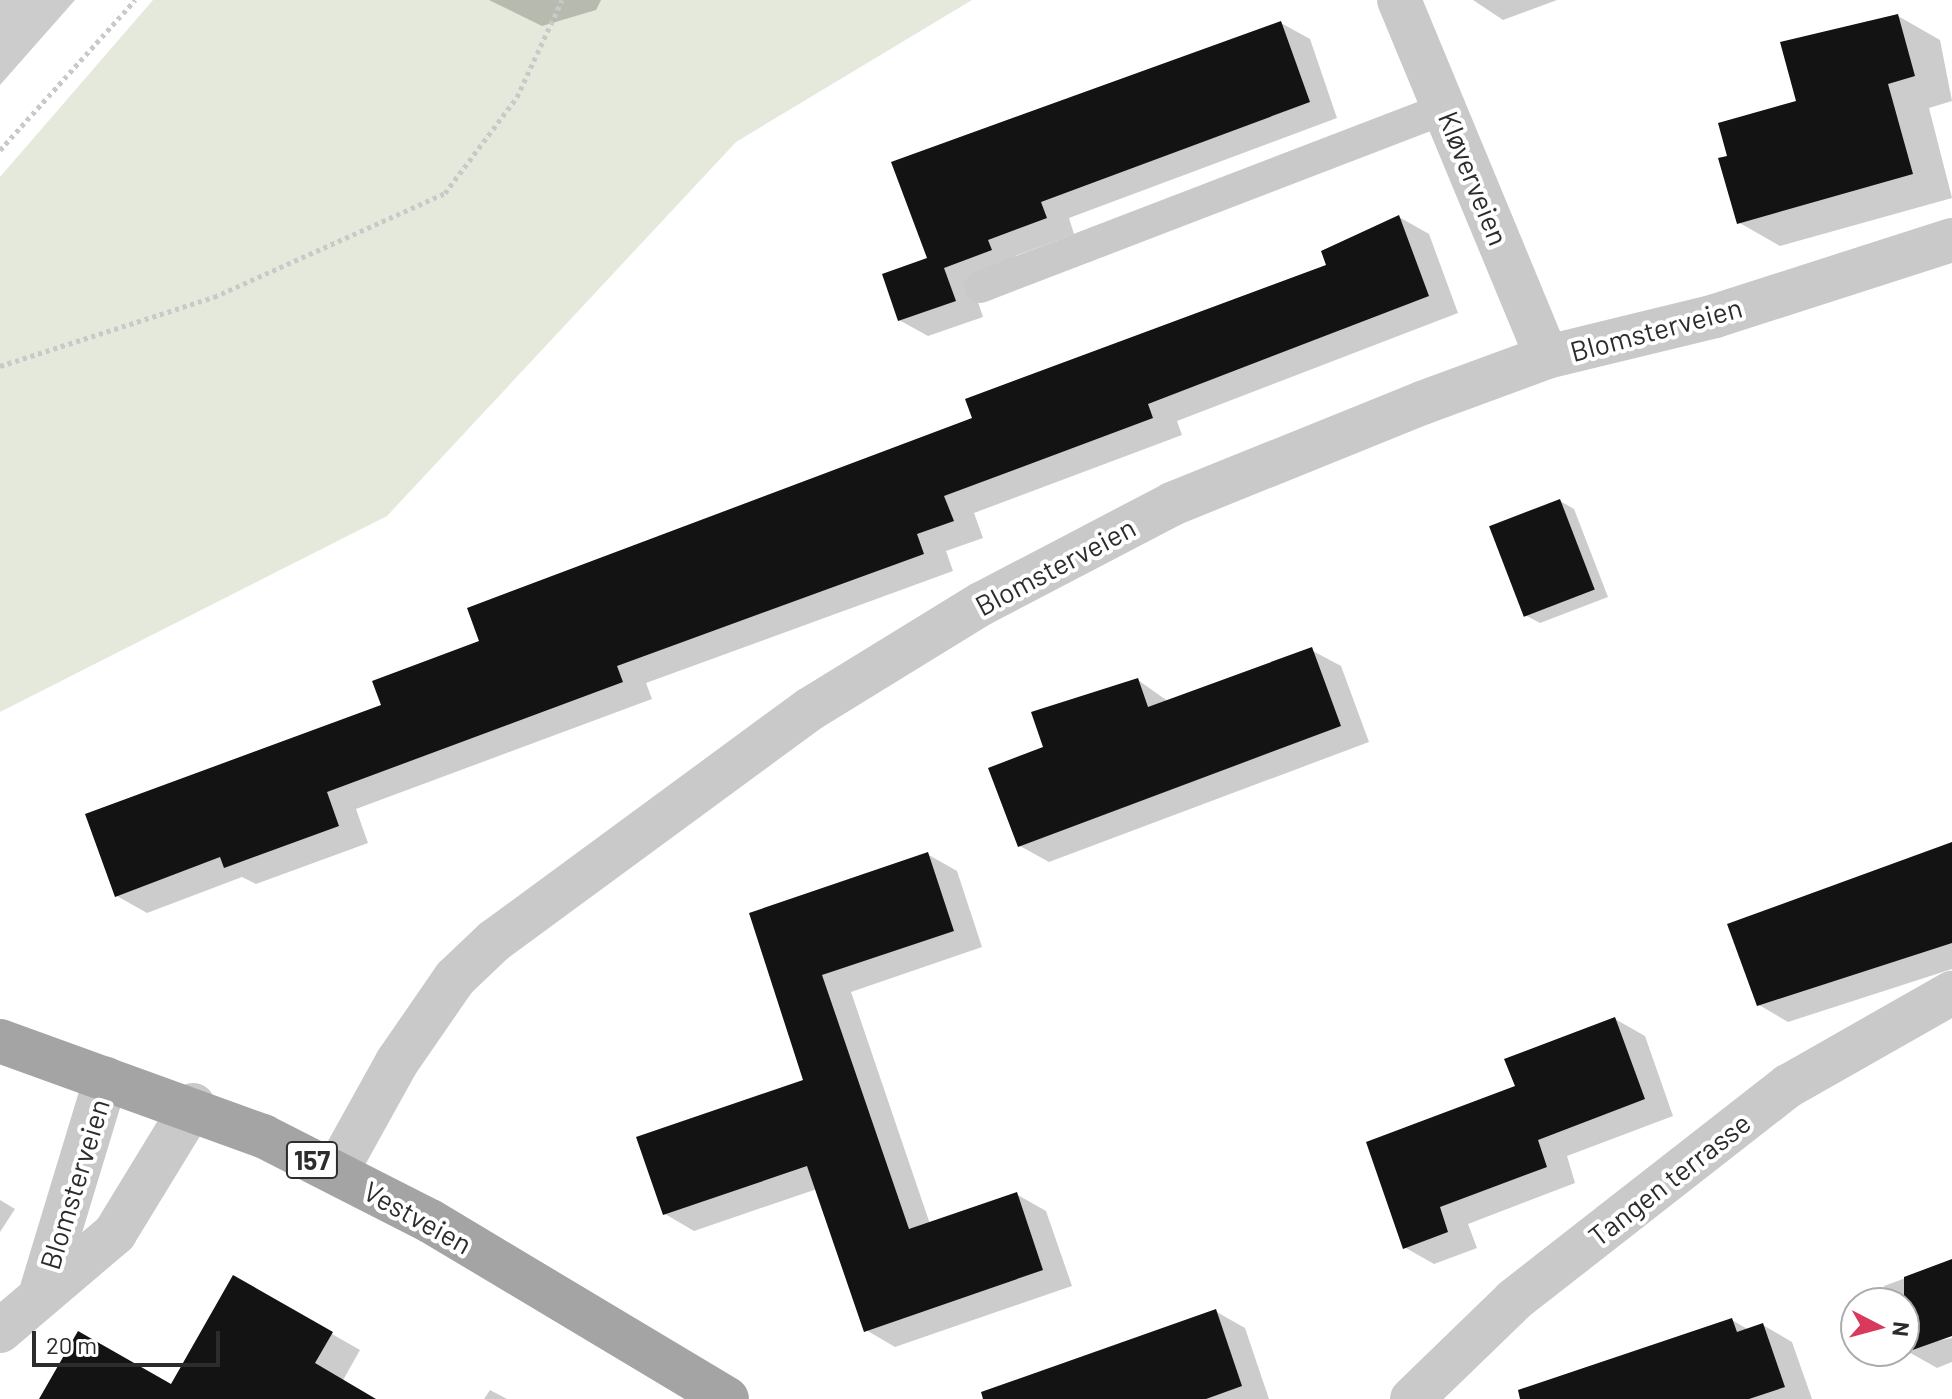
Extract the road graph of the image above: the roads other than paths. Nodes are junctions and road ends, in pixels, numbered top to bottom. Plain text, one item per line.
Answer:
1 (1399, 0) edge
2 (1446, 108) junction
3 (1952, 240) edge
4 (980, 287) dead end
5 (1547, 357) junction
6 (1952, 993) edge
7 (0, 1041) edge
8 (106, 1078) junction
9 (193, 1105) junction
10 (336, 1172) junction
11 (42, 1289) junction
12 (0, 1331) edge
13 (727, 1399) edge
14 (1412, 1399) edge

1 - 2 street, Kløverveien
2 - 4 lane
2 - 5 street, Kløverveien
3 - 5 street, Blomsterveien
5 - 10 street, Blomsterveien
6 - 14 street, Tangen terrasse
7 - 8 main road, Vestveien / 157
8 - 9 main road, Vestveien / 157
8 - 11 street, Blomsterveien
9 - 10 main road, Vestveien / 157
9 - 11 street, Blomsterveien
10 - 13 main road, Vestveien / 157
11 - 12 street, Blomsterveien

